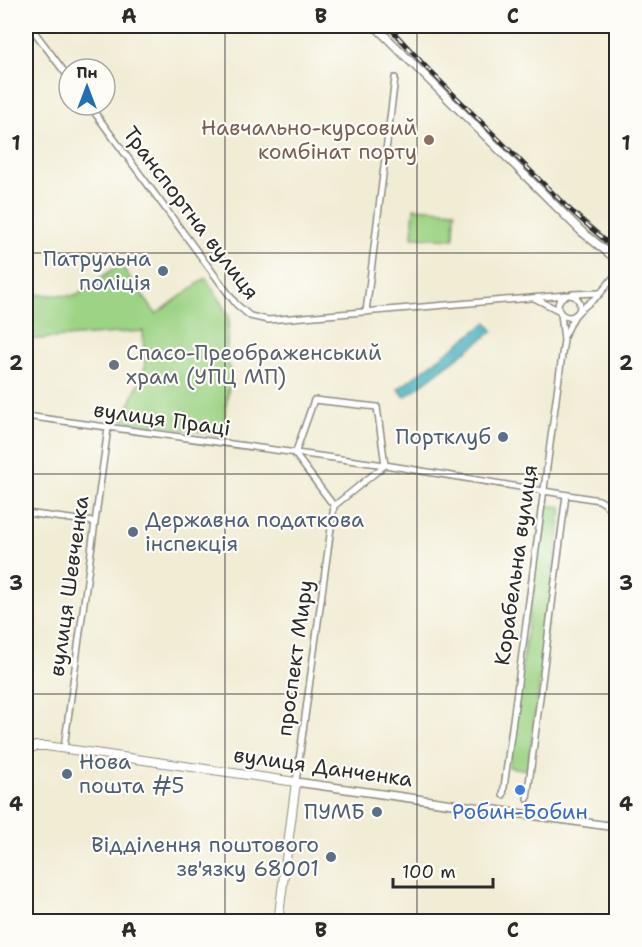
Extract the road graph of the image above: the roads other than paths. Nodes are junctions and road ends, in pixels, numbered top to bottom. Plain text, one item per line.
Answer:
1 (30, 26) edge
2 (375, 26) edge
3 (57, 62) edge
4 (395, 78) dead end
5 (98, 117) edge
6 (616, 259) edge
7 (616, 274) edge
8 (603, 291) junction
9 (568, 294) junction
10 (530, 297) junction
11 (366, 312) junction
12 (559, 312) junction
13 (576, 314) junction
14 (564, 340) junction
15 (26, 416) edge
16 (108, 428) junction
17 (295, 454) junction
18 (385, 465) junction
19 (542, 491) junction
20 (566, 495) junction
21 (333, 506) junction
22 (26, 513) edge
23 (616, 517) edge
24 (94, 522) junction
25 (64, 748) junction
26 (26, 750) edge
27 (296, 782) junction
28 (503, 795) dead end
29 (527, 799) dead end
30 (616, 827) edge
31 (278, 921) edge

1 - 3 street
2 - 6 street
4 - 11 street
5 - 11 street, Транспортна вулиця
7 - 8 street
8 - 9 street, Транспортна вулиця
8 - 13 street
9 - 10 street, Транспортна вулиця
9 - 12 street
9 - 13 street
10 - 11 street, Транспортна вулиця
10 - 12 street
12 - 13 street
12 - 14 street
13 - 14 street
14 - 19 street, Корабельна вулиця
15 - 16 street, вулиця Праці
16 - 17 street, вулиця Праці
16 - 24 street, вулиця Шевченка
17 - 18 street, вулиця Праці
17 - 18 street
17 - 21 street
18 - 19 street
18 - 21 street
19 - 20 street
19 - 28 street, Корабельна вулиця
20 - 23 street
20 - 29 street, Корабельна вулиця
21 - 27 street, проспект Миру
22 - 24 street
24 - 25 street, вулиця Шевченка
25 - 26 main road, вулиця Данченка
25 - 27 main road, вулиця Данченка
27 - 30 street, вулиця Данченка
27 - 31 main road, проспект Миру

